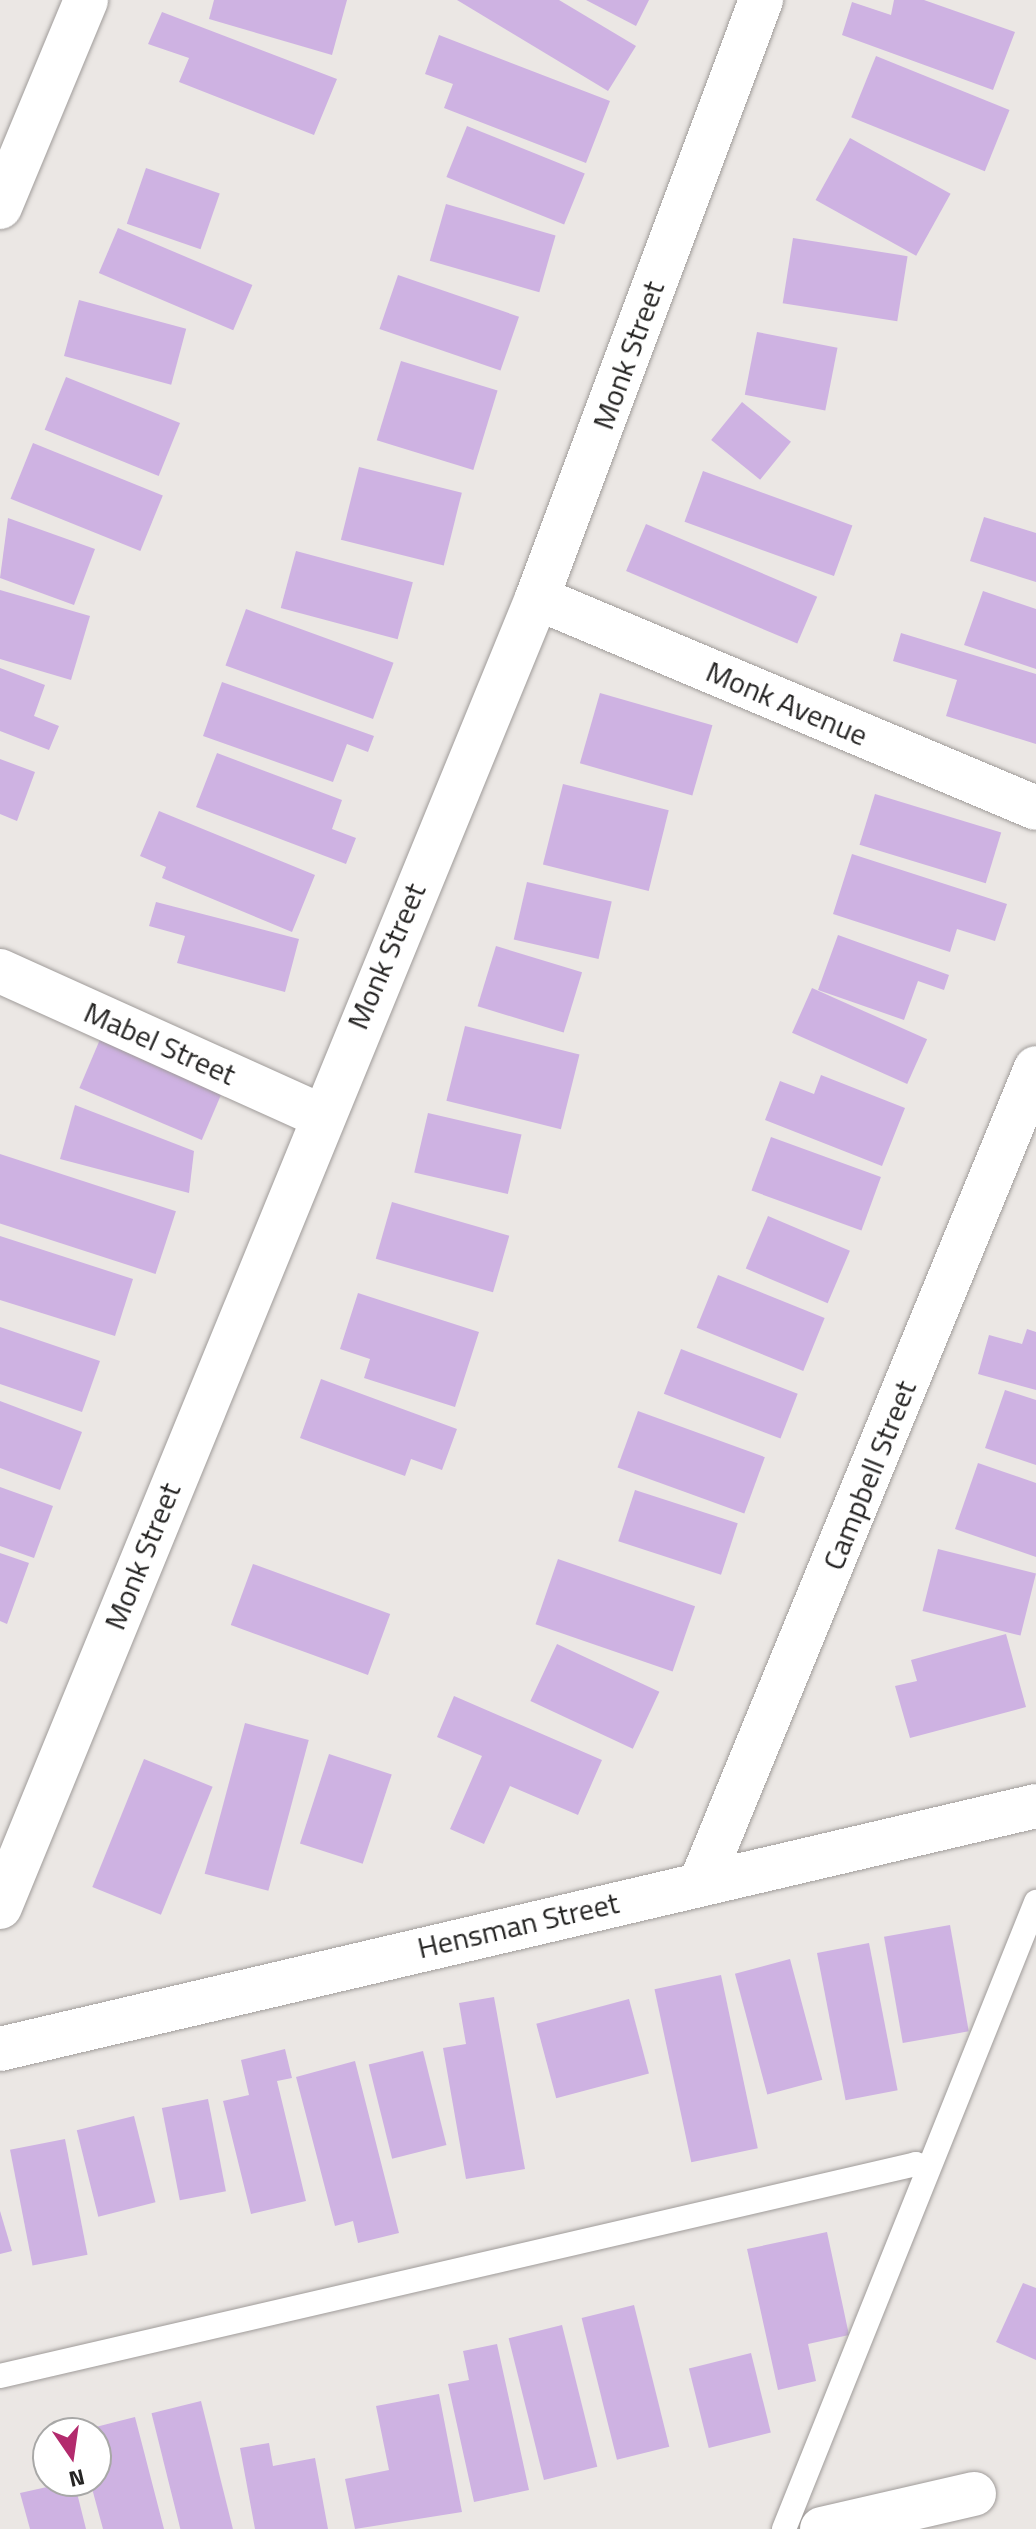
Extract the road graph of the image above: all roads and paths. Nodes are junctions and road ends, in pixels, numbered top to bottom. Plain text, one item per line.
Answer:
1 (86, 0) edge
2 (761, 0) edge
3 (0, 207) edge
4 (537, 598) junction
5 (1036, 808) edge
6 (0, 971) edge
7 (1036, 1068) edge
8 (319, 1115) junction
9 (1036, 1806) edge
10 (701, 1882) junction
11 (1036, 1902) edge
12 (0, 1907) edge
13 (0, 2049) edge
14 (928, 2169) junction
15 (0, 2376) edge
16 (974, 2494) dead end
17 (784, 2529) edge
18 (822, 2529) edge

1 - 3 street
2 - 4 street, Monk Street
4 - 5 street, Monk Avenue
4 - 8 street, Monk Street
6 - 8 street, Mabel Street
7 - 10 street, Campbell Street
8 - 12 street, Monk Street
9 - 10 street, Hensman Street
10 - 13 street, Hensman Street
11 - 14 lane
14 - 15 lane
14 - 17 lane
16 - 18 street

